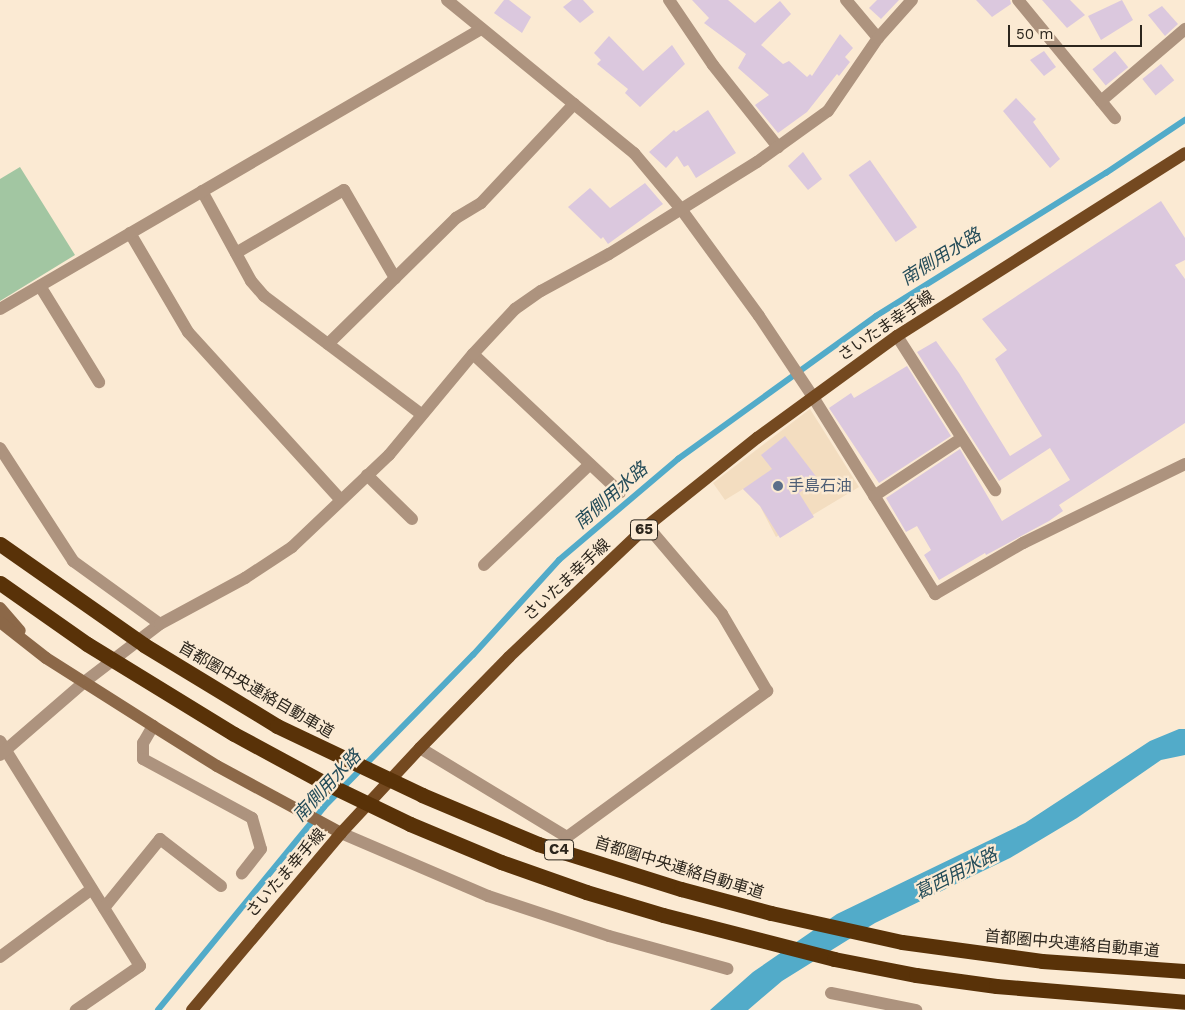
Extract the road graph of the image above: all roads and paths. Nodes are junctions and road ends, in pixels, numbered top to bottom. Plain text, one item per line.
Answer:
1 (447, 0) edge
2 (846, 0) edge
3 (912, 0) edge
4 (1018, 0) edge
5 (674, 2) edge
6 (481, 29) junction
7 (1185, 29) edge
8 (878, 38) junction
9 (1101, 101) junction
10 (574, 104) junction
11 (1115, 118) dead end
12 (778, 147) junction
13 (1185, 153) edge
14 (202, 191) junction
15 (681, 208) junction
16 (130, 233) junction
17 (236, 253) junction
18 (395, 278) junction
19 (40, 286) junction
20 (0, 309) edge
21 (897, 336) junction
22 (328, 344) junction
23 (473, 354) junction
24 (99, 382) dead end
25 (813, 397) junction
26 (421, 414) junction
27 (962, 438) junction
28 (0, 448) edge
29 (590, 464) junction
30 (1185, 464) edge
31 (367, 475) junction
32 (995, 490) dead end
33 (620, 492) dead end
34 (874, 496) junction
35 (341, 500) junction
36 (412, 520) dead end
37 (647, 526) junction
38 (0, 544) edge
39 (484, 565) dead end
40 (0, 582) edge
41 (0, 608) edge
42 (0, 622) edge
43 (160, 624) junction
44 (46, 658) junction
45 (83, 683) junction
46 (153, 726) junction
47 (420, 748) junction
48 (2, 749) edge
49 (341, 833) junction
50 (242, 873) dead end
51 (221, 886) dead end
52 (92, 889) junction
53 (104, 908) junction
54 (0, 958) edge
55 (728, 969) dead end
56 (1185, 971) edge
57 (832, 993) dead end
58 (1185, 1002) edge
59 (76, 1010) edge
60 (192, 1010) edge
61 (916, 1010) edge

1 - 6 street
2 - 8 street
3 - 8 street
4 - 9 street
5 - 12 street
6 - 10 street
6 - 14 street
7 - 9 street
8 - 12 street
9 - 11 street
10 - 15 street
10 - 18 street
12 - 15 street
13 - 21 main road, さいたま幸手線 / 65
14 - 16 street
14 - 17 street
15 - 23 street
15 - 25 street
16 - 19 street
16 - 35 street
17 - 18 street
17 - 22 street
18 - 22 street
19 - 20 street
19 - 24 street
21 - 25 main road, さいたま幸手線 / 65
21 - 27 street
22 - 26 street
23 - 26 street
23 - 29 street
25 - 34 street
25 - 37 main road, さいたま幸手線 / 65
26 - 31 street
27 - 32 street
27 - 34 street
28 - 43 street
29 - 33 street
29 - 39 street
30 - 34 street
31 - 35 street
31 - 36 street
35 - 43 street
37 - 47 main road, さいたま幸手線 / 65
37 - 47 street
38 - 56 highway, 首都圏中央連絡自動車道 / C4, bridge
40 - 58 highway, C4, bridge
41 - 44 street
42 - 44 street
43 - 45 street
44 - 45 street
45 - 46 street
45 - 48 street
46 - 49 street
46 - 50 street
47 - 49 main road, さいたま幸手線 / 65
48 - 52 street
49 - 55 street
49 - 60 main road, さいたま幸手線 / 65
51 - 53 street
52 - 53 street
52 - 54 street
53 - 59 street
57 - 61 street

